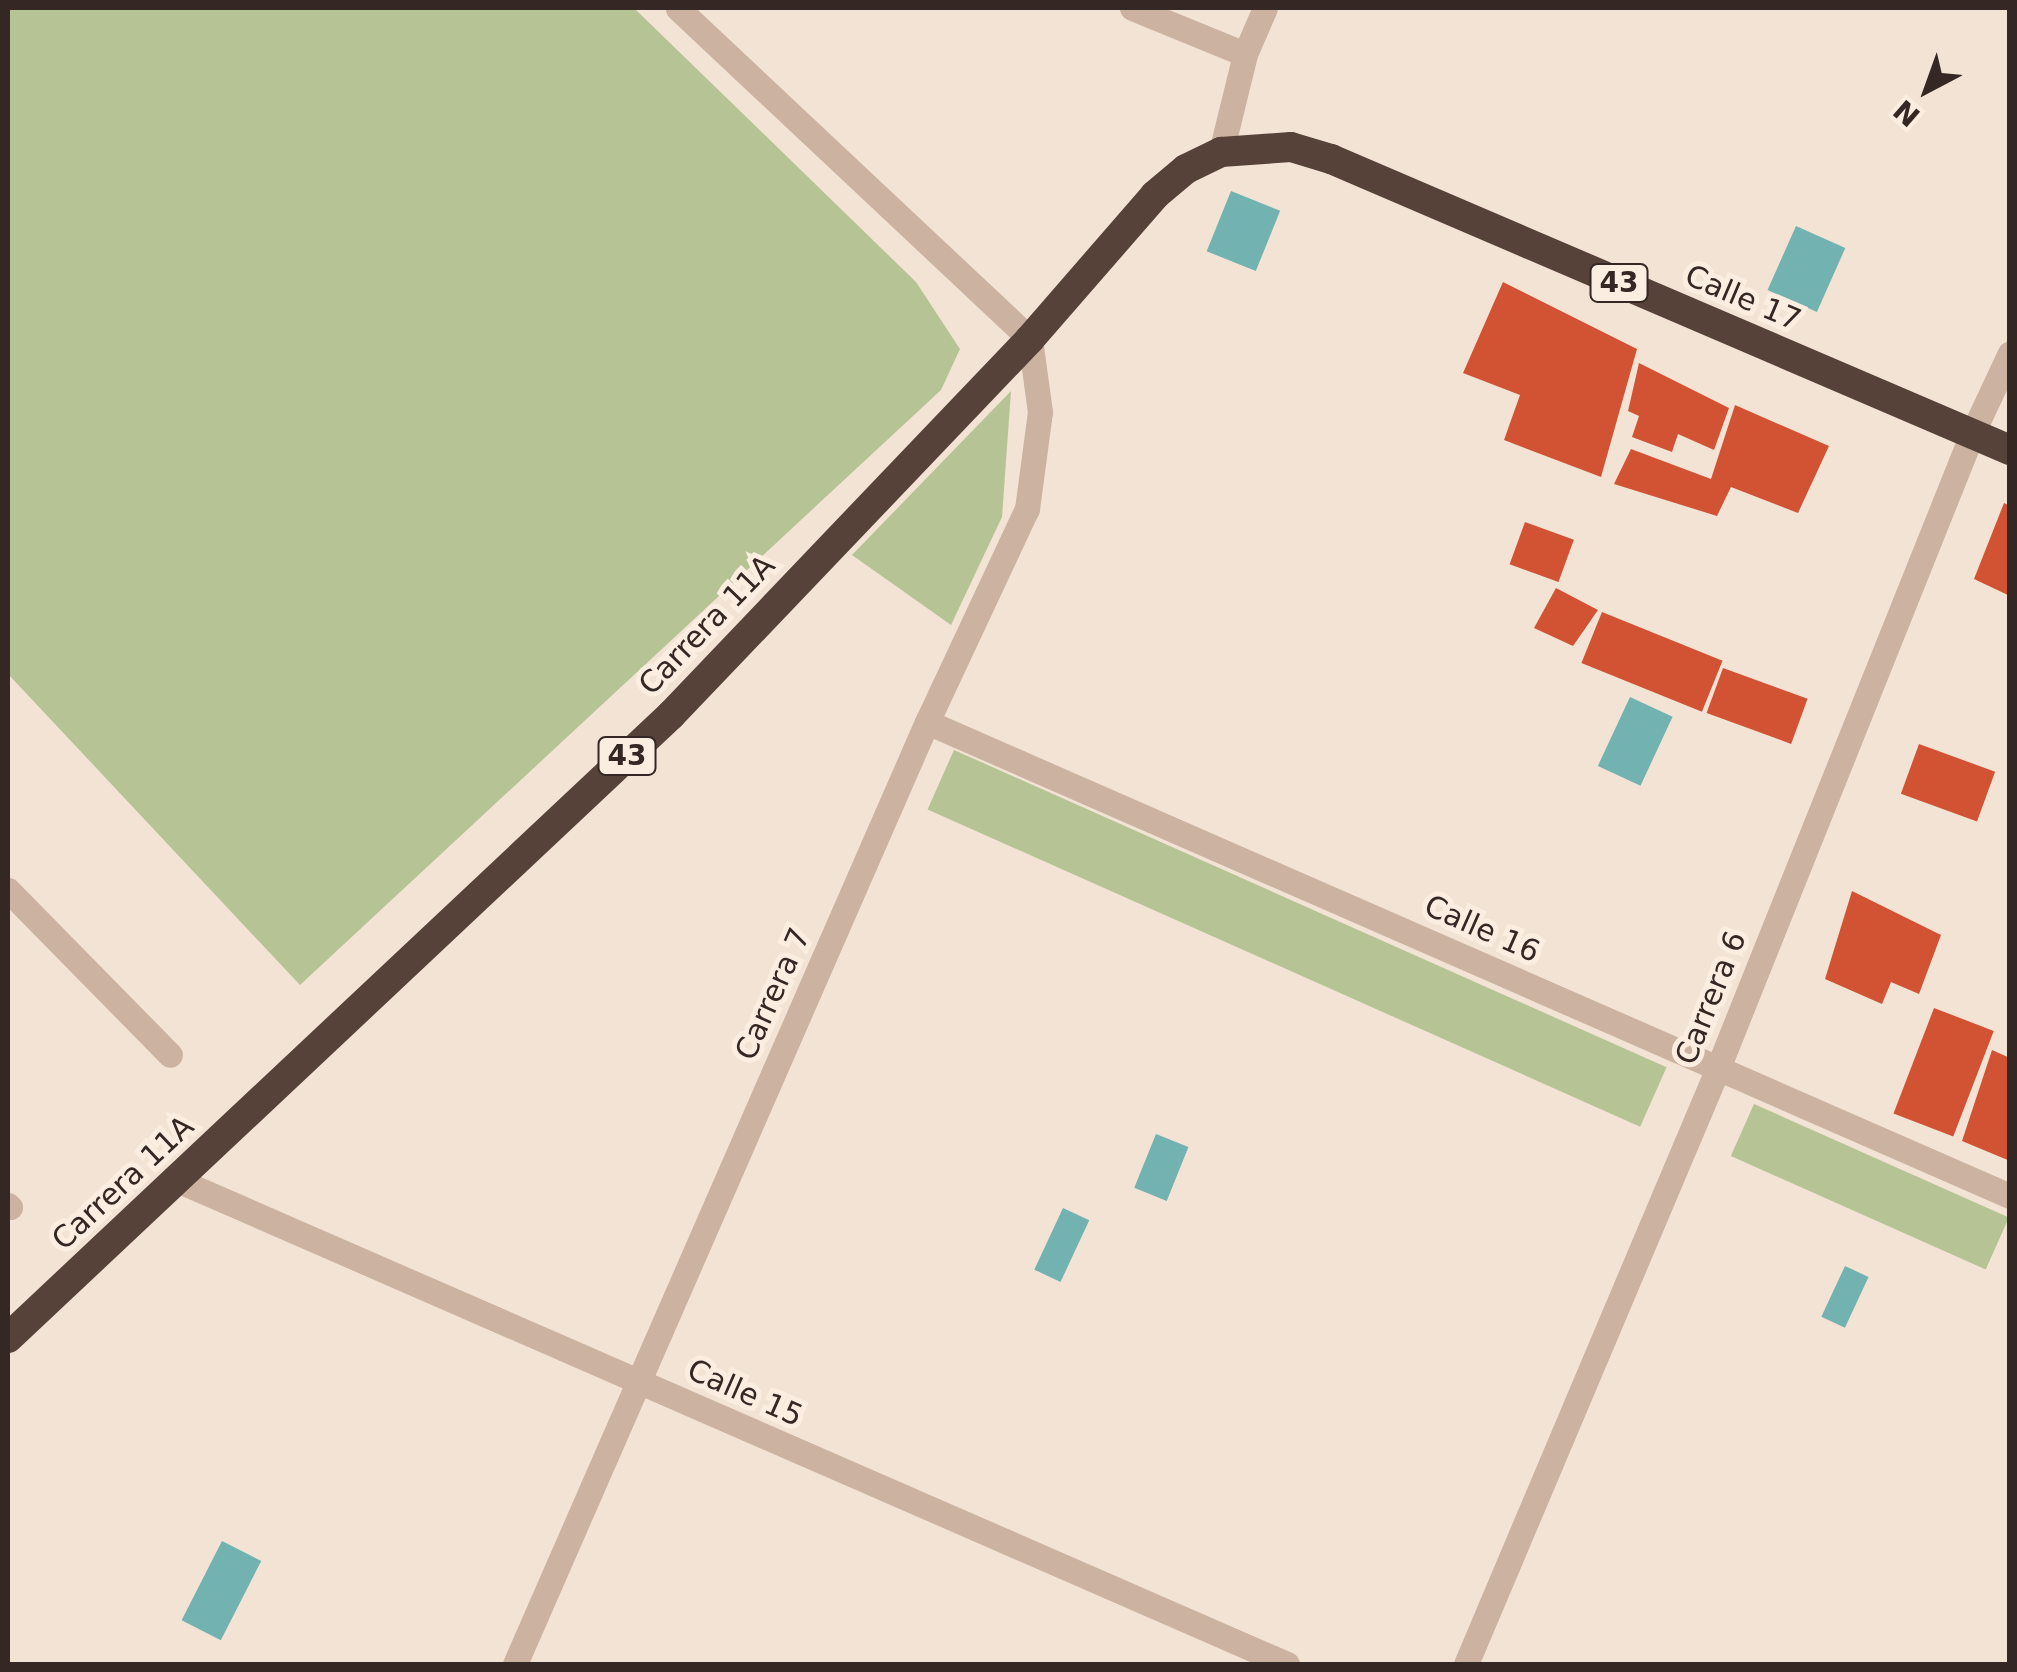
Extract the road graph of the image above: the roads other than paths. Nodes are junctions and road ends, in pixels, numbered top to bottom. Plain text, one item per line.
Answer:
1 (678, 8) edge
2 (1132, 8) edge
3 (1265, 8) edge
4 (1244, 54) junction
5 (1222, 152) junction
6 (1030, 339) junction
7 (2010, 353) edge
8 (1972, 434) junction
9 (2010, 450) edge
10 (928, 722) junction
11 (8, 890) edge
12 (170, 1055) dead end
13 (1718, 1068) junction
14 (177, 1180) junction
15 (2010, 1196) edge
16 (8, 1338) edge
17 (638, 1382) junction
18 (515, 1664) edge
19 (1287, 1664) edge
20 (1466, 1664) edge

1 - 6 street
2 - 4 street
3 - 4 street
4 - 5 street
5 - 6 highway, Carrera 11A / 43
5 - 8 highway, Calle 17 / 43
6 - 10 street, Carrera 7
6 - 14 highway, Carrera 11A / 43
7 - 8 street, Carrera 6
8 - 9 highway, Calle 17 / 43
8 - 13 street, Carrera 6
10 - 13 street, Calle 16
10 - 17 street, Carrera 7
11 - 12 street
13 - 15 street, Calle 16
13 - 20 street, Carrera 6
14 - 16 highway, Carrera 11A / 43
14 - 17 street, Calle 15
17 - 18 street, Carrera 7
17 - 19 street, Calle 15

